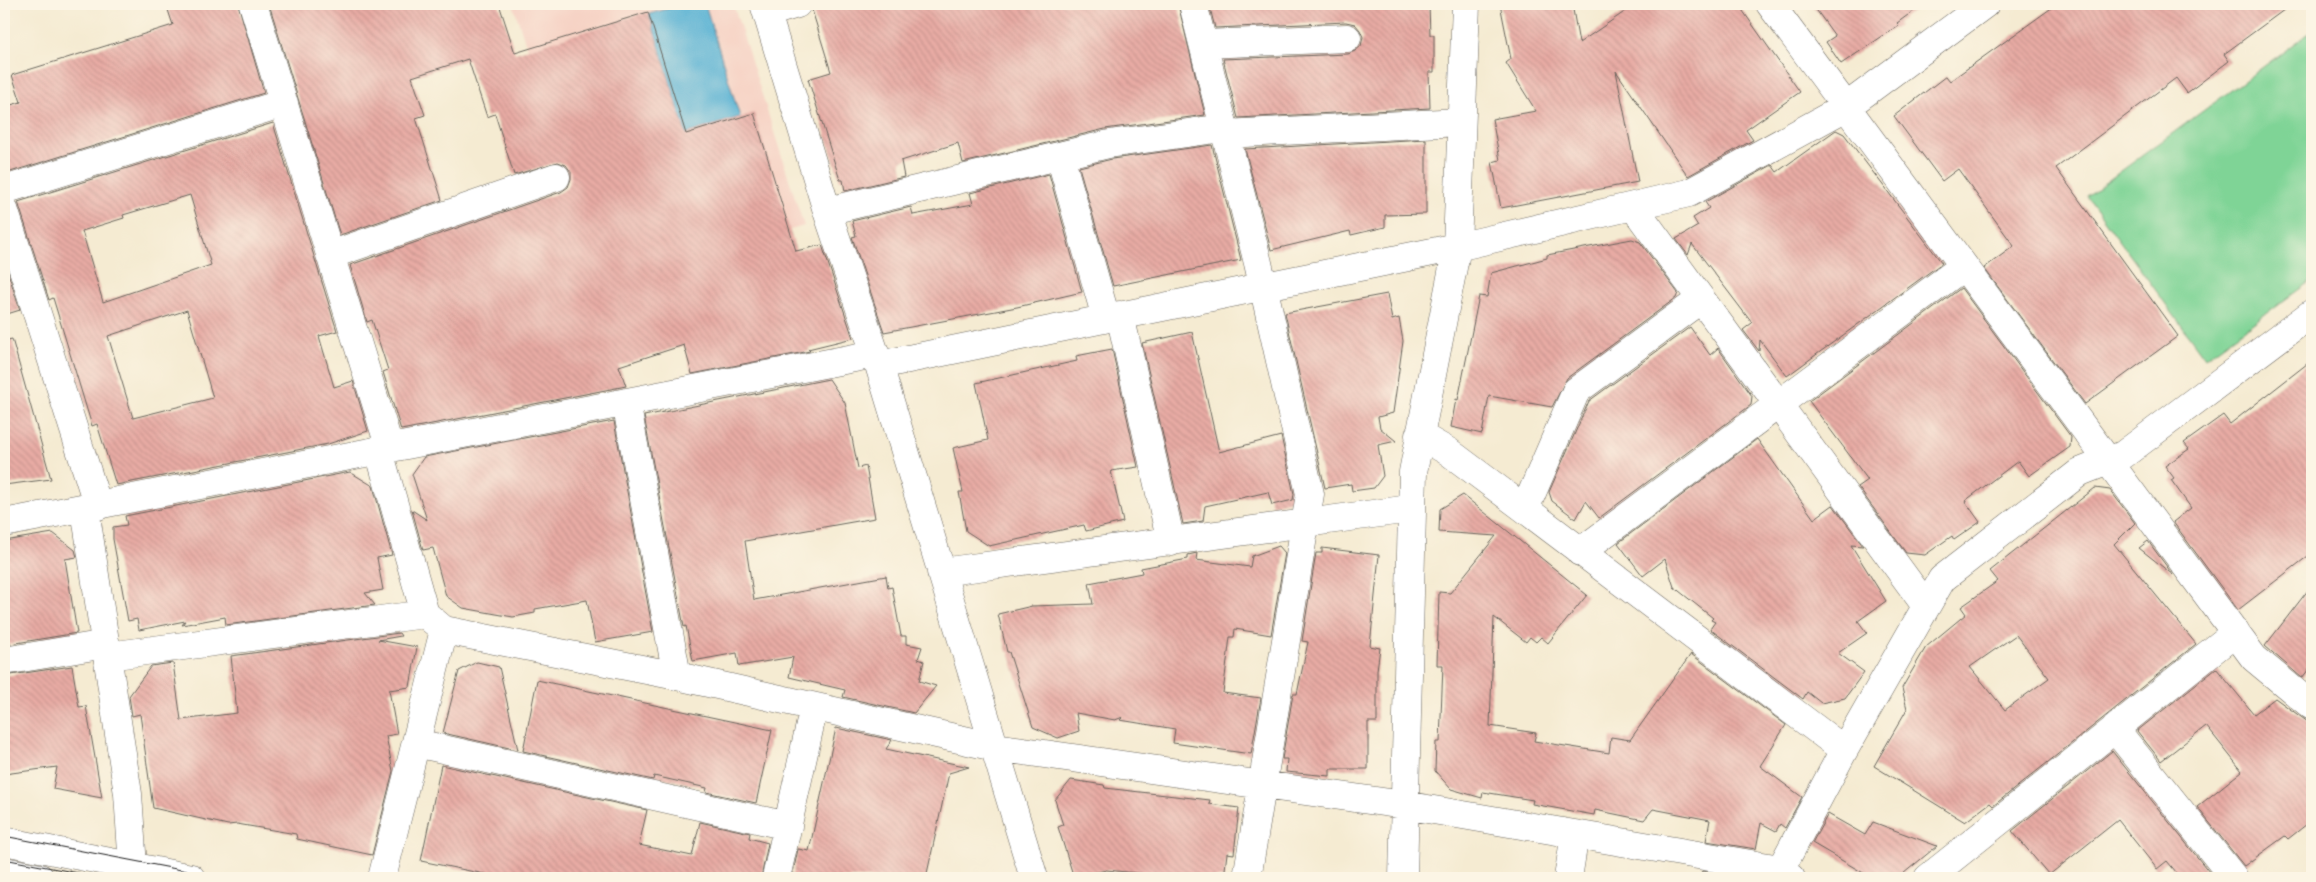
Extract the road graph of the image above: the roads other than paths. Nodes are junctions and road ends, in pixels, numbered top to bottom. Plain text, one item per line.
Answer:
1 (253, 4) edge
2 (797, 4) edge
3 (1193, 4) edge
4 (1466, 4) edge
5 (1770, 4) edge
6 (1985, 4) edge
7 (765, 9) edge
8 (1347, 38) dead end
9 (1204, 44) junction
10 (284, 103) junction
11 (1846, 107) junction
12 (1462, 122) junction
13 (1224, 131) junction
14 (1060, 156) junction
15 (556, 177) dead end
16 (4, 190) edge
17 (1633, 206) junction
18 (4, 209) edge
19 (827, 212) junction
20 (1457, 247) junction
21 (330, 255) junction
22 (1964, 266) junction
23 (1264, 286) junction
24 (1702, 299) junction
25 (2312, 313) edge
26 (1113, 316) junction
27 (877, 359) junction
28 (626, 402) junction
29 (1779, 405) junction
30 (1419, 435) junction
31 (384, 450) junction
32 (2107, 460) junction
33 (91, 508) junction
34 (1410, 509) junction
35 (1525, 509) junction
36 (4, 523) edge
37 (1305, 524) junction
38 (1171, 542) junction
39 (1580, 552) junction
40 (941, 572) junction
41 (1926, 606) junction
42 (435, 622) junction
43 (2236, 632) junction
44 (107, 650) junction
45 (4, 661) edge
46 (677, 676) junction
47 (2309, 696) edge
48 (814, 707) junction
49 (2115, 729) junction
50 (416, 743) junction
51 (995, 748) junction
52 (1844, 750) junction
53 (1262, 786) junction
54 (1404, 805) junction
55 (788, 826) junction
56 (1575, 834) junction
57 (4, 840) edge
58 (133, 866) junction
59 (4, 871) edge
60 (1782, 875) edge
61 (40, 878) edge
62 (192, 878) edge
63 (382, 878) edge
64 (776, 878) edge
65 (1034, 878) edge
66 (1247, 878) edge
67 (1402, 878) edge
68 (1568, 878) edge
69 (1928, 878) edge
70 (2234, 878) edge

1 - 10 street
2 - 7 street
3 - 9 street
4 - 12 street
5 - 11 street
6 - 11 street
7 - 19 street
8 - 9 street
9 - 13 street
10 - 16 street
10 - 21 street
11 - 17 street
11 - 22 street
12 - 13 street
12 - 20 street
13 - 14 street
13 - 23 street
14 - 19 street
14 - 26 street
15 - 21 street
17 - 20 street
17 - 24 street
18 - 33 street
19 - 27 street
20 - 23 street
20 - 30 street
21 - 31 street
22 - 29 street
22 - 32 street
23 - 26 street
23 - 37 street
24 - 29 street
24 - 35 street
25 - 32 street
26 - 27 street
26 - 38 street
27 - 28 street
27 - 40 street
28 - 31 street
28 - 46 street
29 - 39 street
29 - 41 street
30 - 34 street
30 - 35 street
31 - 33 street
31 - 42 street
32 - 41 street
32 - 43 street
33 - 36 street
33 - 44 street
34 - 37 street
34 - 54 street
35 - 39 street
37 - 38 street
37 - 53 street
38 - 40 street
39 - 52 street
40 - 51 street
41 - 52 street
42 - 44 street
42 - 46 street
42 - 50 street
43 - 47 street
43 - 49 street
44 - 45 street
44 - 58 street
46 - 48 street
48 - 51 street
48 - 55 street
49 - 69 street
49 - 70 street
50 - 55 street
50 - 63 street
51 - 53 street
51 - 65 street
52 - 60 street
53 - 54 street
53 - 66 street
54 - 56 street
54 - 67 street
55 - 64 street
56 - 60 street
56 - 68 street
57 - 58 street
58 - 62 street
59 - 61 street

